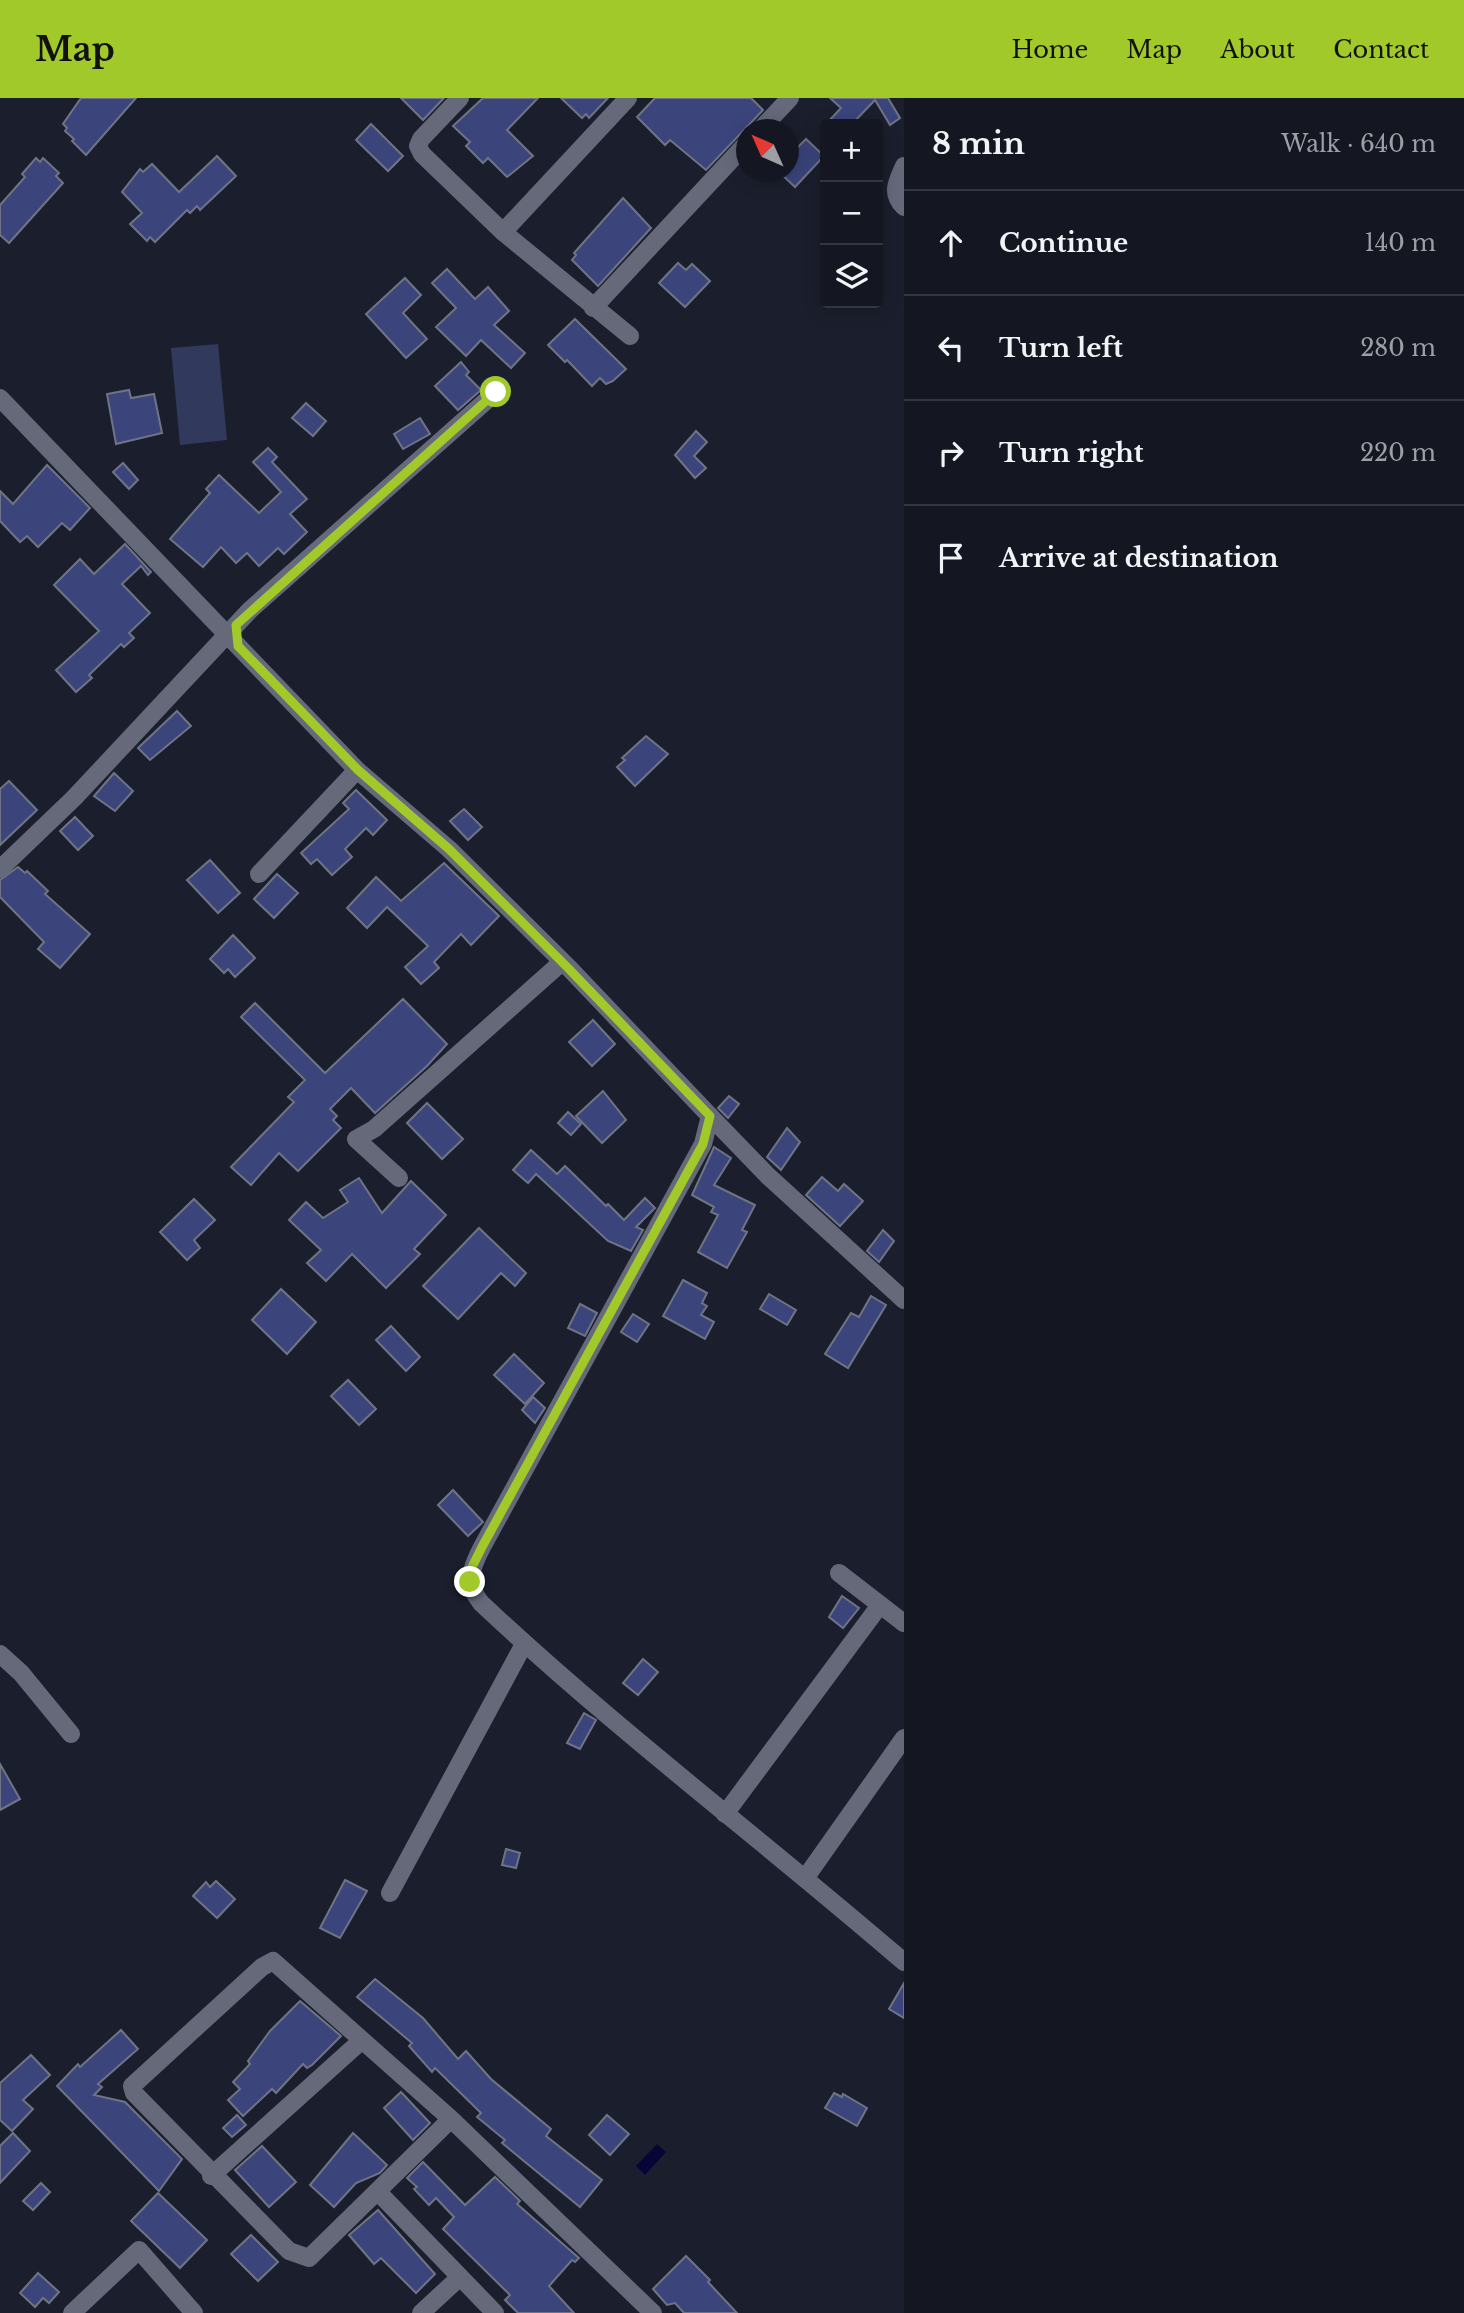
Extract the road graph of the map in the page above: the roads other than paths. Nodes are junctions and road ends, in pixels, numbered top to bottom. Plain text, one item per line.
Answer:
1 (460, 98) edge
2 (628, 98) edge
3 (790, 98) edge
4 (770, 119) edge
5 (736, 156) edge
6 (904, 166) edge
7 (904, 207) edge
8 (503, 232) junction
9 (593, 308) junction
10 (630, 336) dead end
11 (496, 392) dead end
12 (0, 398) edge
13 (233, 635) junction
14 (358, 770) junction
15 (0, 869) edge
16 (259, 874) dead end
17 (562, 962) junction
18 (710, 1116) junction
19 (399, 1178) dead end
20 (904, 1300) edge
21 (839, 1573) dead end
22 (880, 1605) junction
23 (904, 1623) edge
24 (524, 1644) junction
25 (0, 1654) edge
26 (71, 1734) dead end
27 (904, 1738) edge
28 (725, 1814) junction
29 (806, 1877) junction
30 (390, 1893) dead end
31 (904, 1962) edge
32 (361, 2041) junction
33 (452, 2119) junction
34 (212, 2176) junction
35 (379, 2193) junction
36 (460, 2277) junction
37 (72, 2313) edge
38 (194, 2313) edge
39 (421, 2313) edge
40 (495, 2313) edge
41 (653, 2313) edge

1 - 8 street
2 - 8 street
3 - 4 street
5 - 9 street
6 - 7 street
8 - 9 street
9 - 10 street
11 - 13 street
12 - 13 street
13 - 14 street
13 - 15 street
14 - 16 street
14 - 17 street
17 - 18 street
17 - 19 street
18 - 20 street
18 - 24 street
21 - 22 street
22 - 23 street
22 - 28 street
24 - 28 street
24 - 30 street
25 - 26 street
27 - 29 street
28 - 29 street
29 - 31 street
32 - 33 street
32 - 34 street
32 - 34 street
33 - 35 street
33 - 41 street
34 - 35 street
35 - 36 street
36 - 39 street
36 - 40 street
37 - 38 street

